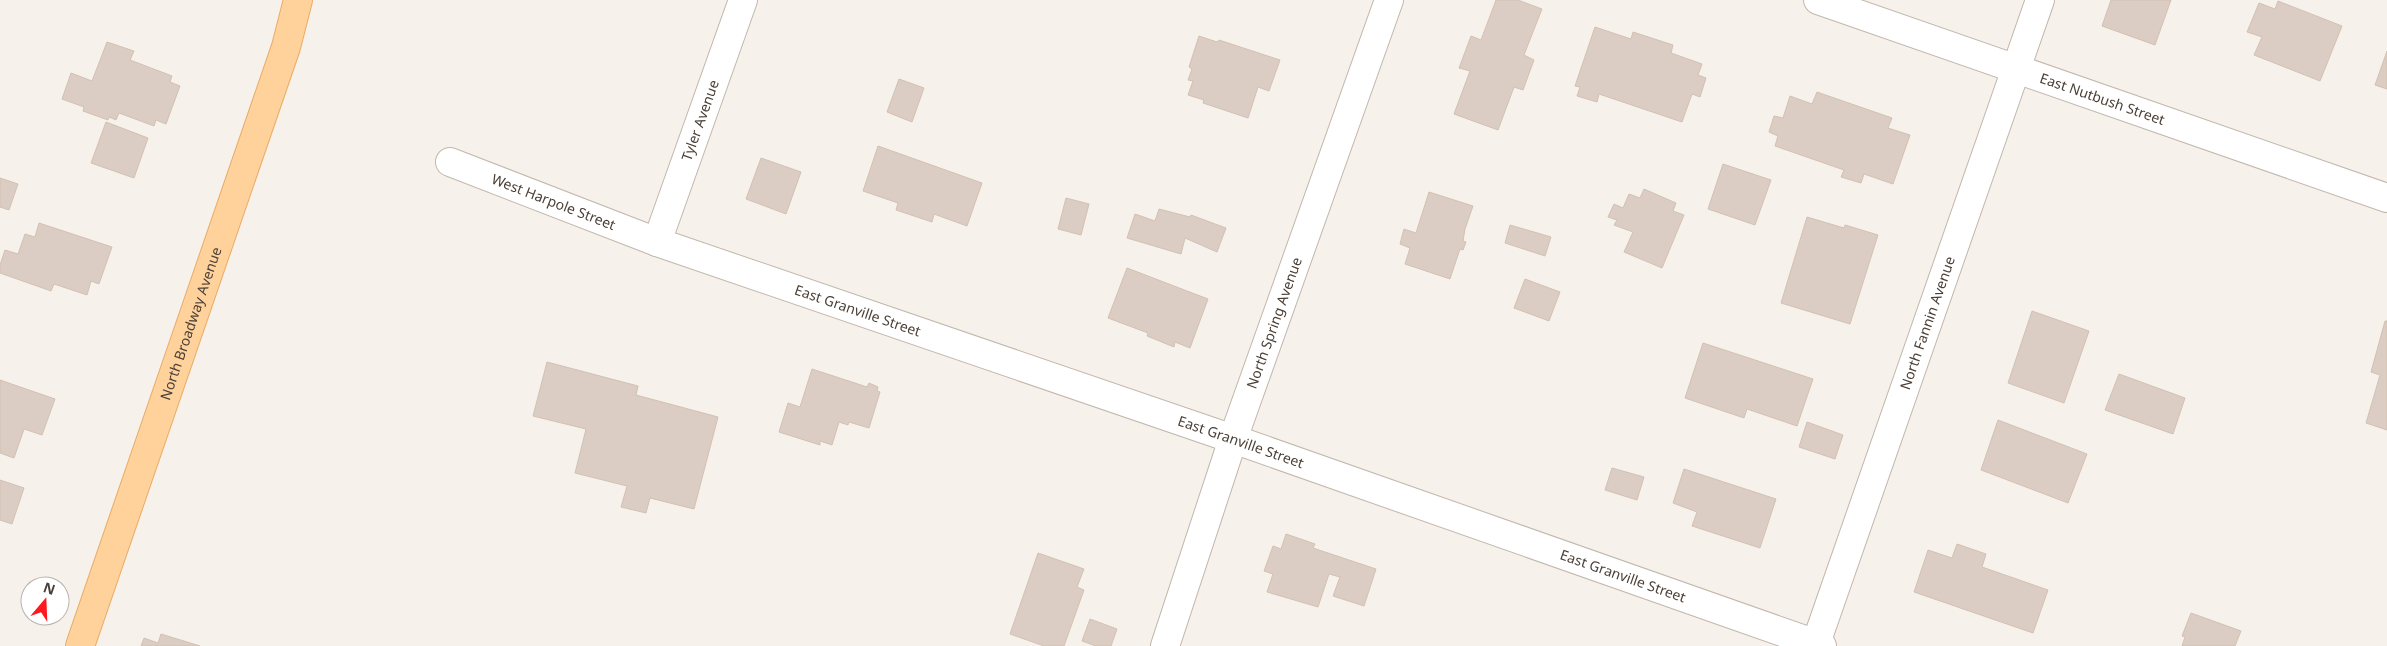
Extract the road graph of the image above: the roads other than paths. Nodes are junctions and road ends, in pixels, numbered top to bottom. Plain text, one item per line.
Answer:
1 (298, 0) edge
2 (743, 0) edge
3 (1389, 0) edge
4 (1818, 0) edge
5 (2040, 0) edge
6 (2017, 70) junction
7 (450, 162) dead end
8 (2387, 198) edge
9 (657, 242) junction
10 (1233, 439) junction
11 (1818, 645) edge
12 (80, 646) edge
13 (1165, 646) edge

1 - 12 main road, North Broadway Avenue
2 - 9 street, Tyler Avenue
3 - 10 street, North Spring Avenue
4 - 6 street, East Nutbush Street
5 - 6 street, North Fannin Avenue
6 - 8 street, East Nutbush Street
6 - 11 street, North Fannin Avenue
7 - 9 street, West Harpole Street
9 - 10 street, East Granville Street
10 - 11 street, East Granville Street
10 - 13 street, North Spring Avenue

